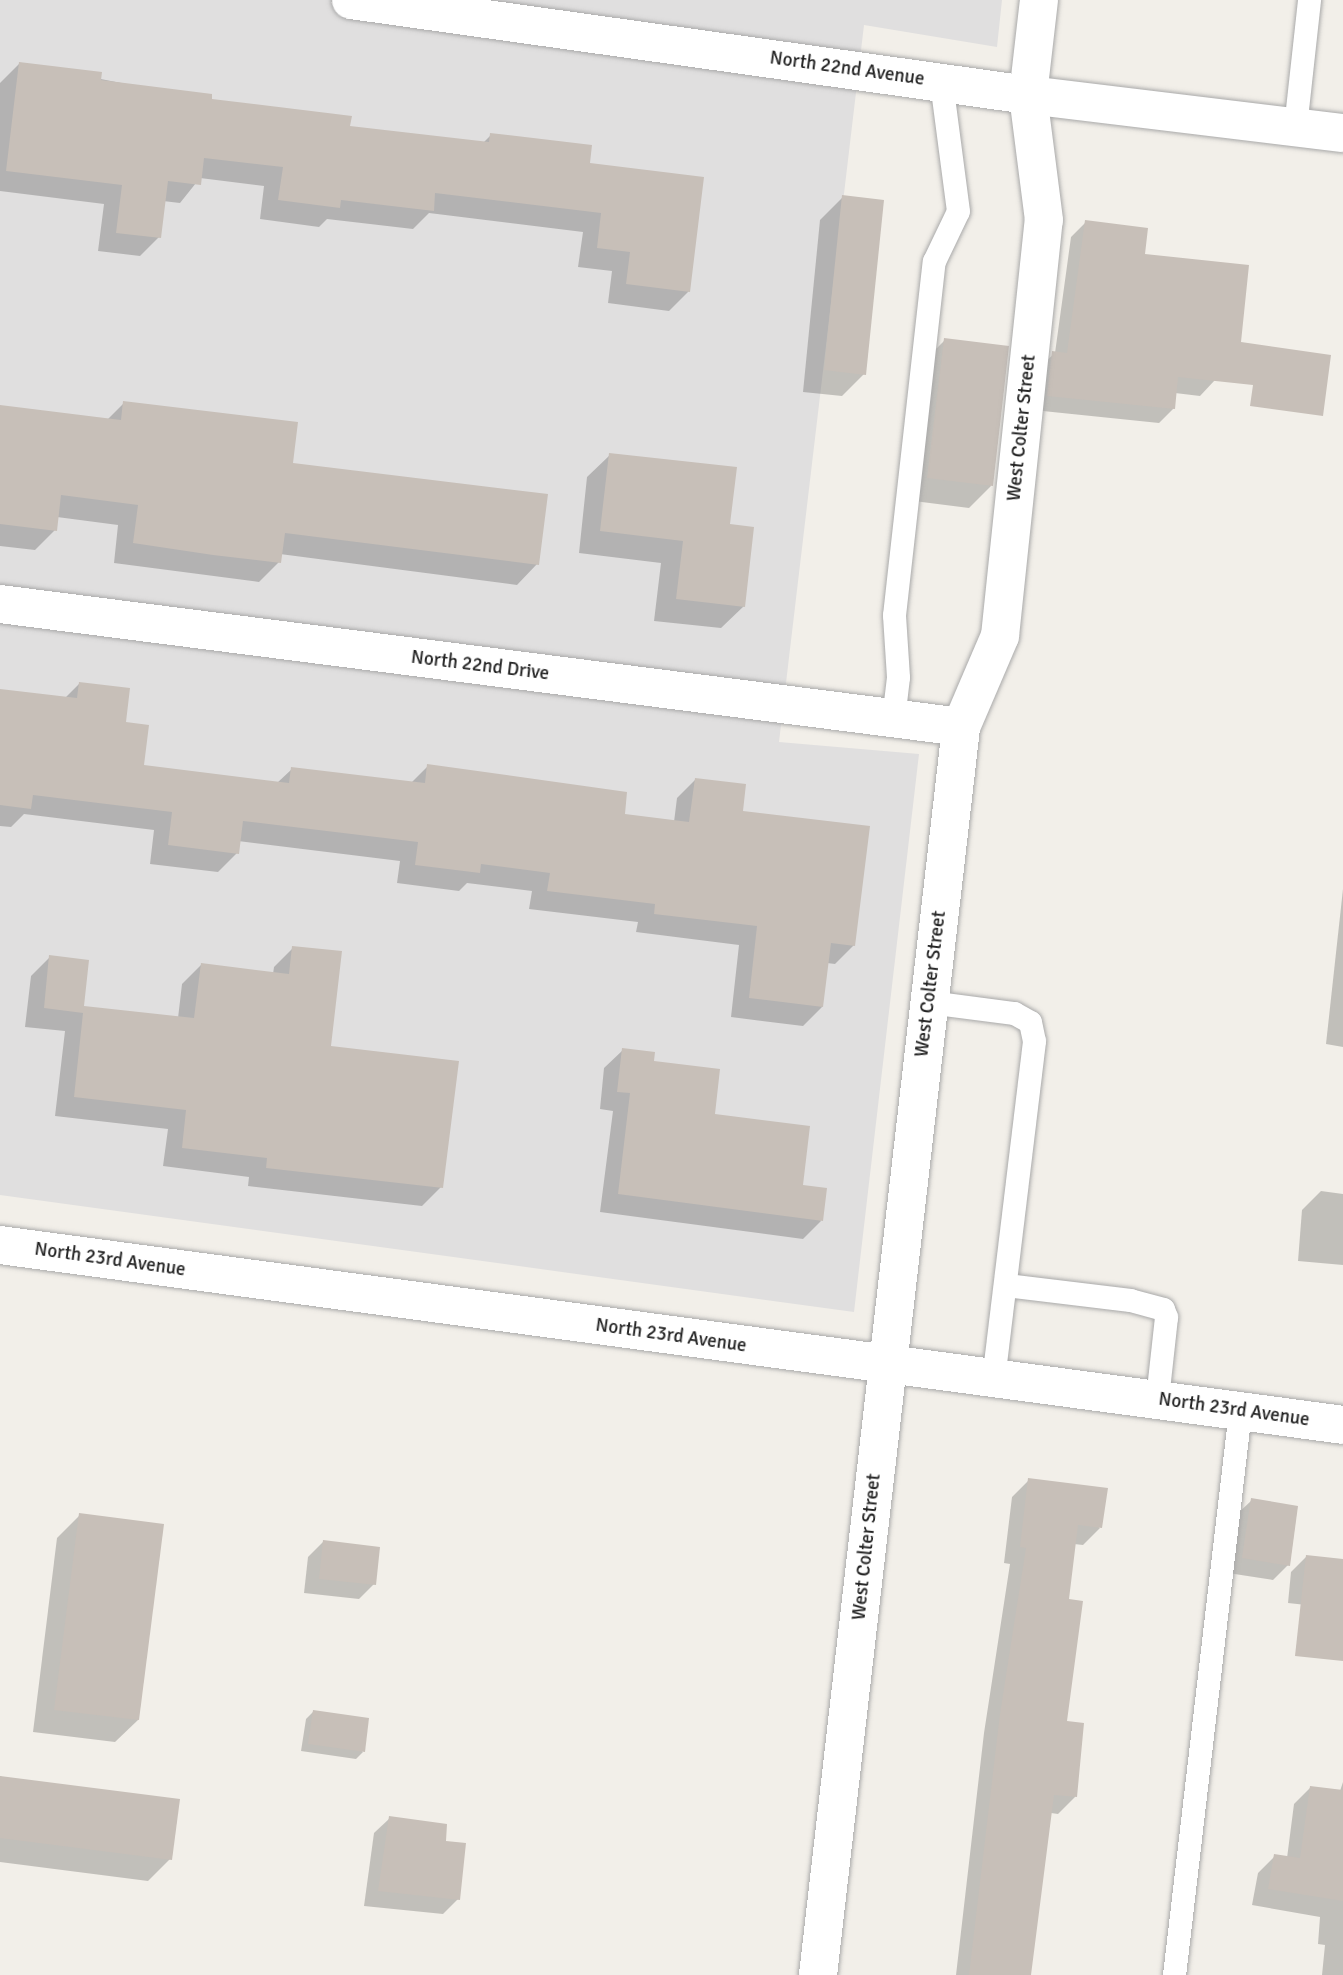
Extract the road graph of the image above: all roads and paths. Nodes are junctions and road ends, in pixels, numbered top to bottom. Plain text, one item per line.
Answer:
1 (351, 0) edge
2 (1039, 0) edge
3 (1310, 0) edge
4 (941, 82) junction
5 (1028, 95) junction
6 (1295, 127) junction
7 (1343, 133) edge
8 (0, 604) edge
9 (893, 719) junction
10 (961, 727) junction
11 (929, 1002) junction
12 (0, 1245) edge
13 (1006, 1285) junction
14 (886, 1365) junction
15 (993, 1378) junction
16 (1157, 1399) junction
17 (1240, 1410) junction
18 (1343, 1426) edge
19 (818, 1975) edge
20 (1174, 1975) edge

1 - 4 street, North 22nd Avenue
2 - 5 street, West Colter Street
3 - 6 lane
4 - 5 street, North 22nd Avenue
4 - 9 lane
5 - 6 street, North 22nd Avenue
5 - 10 street, West Colter Street
6 - 7 street, North 22nd Avenue
8 - 9 street, North 22nd Drive
9 - 10 street, North 22nd Drive
10 - 11 street, West Colter Street
11 - 13 lane
11 - 14 street, West Colter Street
12 - 14 street, North 23rd Avenue
13 - 15 lane
13 - 16 lane
14 - 15 street, North 23rd Avenue
14 - 19 street, West Colter Street
15 - 16 street, North 23rd Avenue
16 - 17 street, North 23rd Avenue
17 - 18 street, North 23rd Avenue
17 - 20 lane

